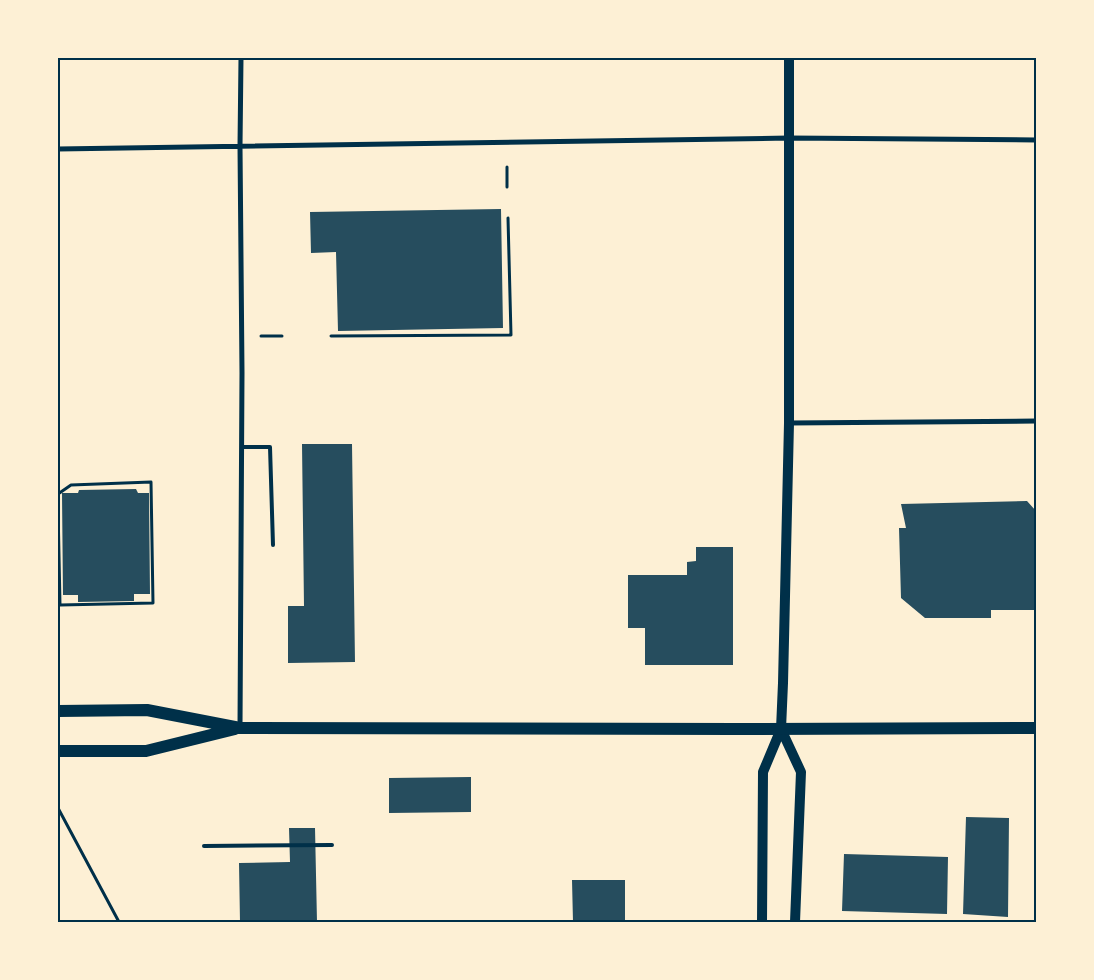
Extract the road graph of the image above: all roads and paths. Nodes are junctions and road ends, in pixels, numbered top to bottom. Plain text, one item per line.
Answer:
1 (241, 58) edge
2 (790, 58) edge
3 (789, 138) junction
4 (1036, 140) edge
5 (240, 146) junction
6 (58, 149) edge
7 (507, 168) dead end
8 (507, 187) dead end
9 (508, 218) dead end
10 (261, 336) dead end
11 (282, 336) dead end
12 (331, 336) dead end
13 (1036, 421) edge
14 (789, 423) junction
15 (242, 447) junction
16 (58, 494) edge
17 (58, 507) edge
18 (272, 545) dead end
19 (58, 600) edge
20 (60, 605) junction
21 (58, 711) edge
22 (240, 728) junction
23 (1036, 728) edge
24 (781, 729) junction
25 (58, 751) edge
26 (58, 808) edge
27 (332, 845) dead end
28 (204, 846) dead end
29 (119, 922) edge
30 (762, 922) edge
31 (795, 922) edge

1 - 5 street
2 - 3 main road
3 - 4 street
3 - 5 street
3 - 14 main road
5 - 6 street
5 - 15 street
7 - 8 path
9 - 12 path
10 - 11 path
13 - 14 street
14 - 24 main road
15 - 18 lane
15 - 22 street
16 - 20 path
17 - 20 path
19 - 20 path
21 - 22 main road
22 - 24 main road
22 - 25 main road
23 - 24 main road
24 - 30 main road
24 - 31 main road
26 - 29 path
27 - 28 lane

